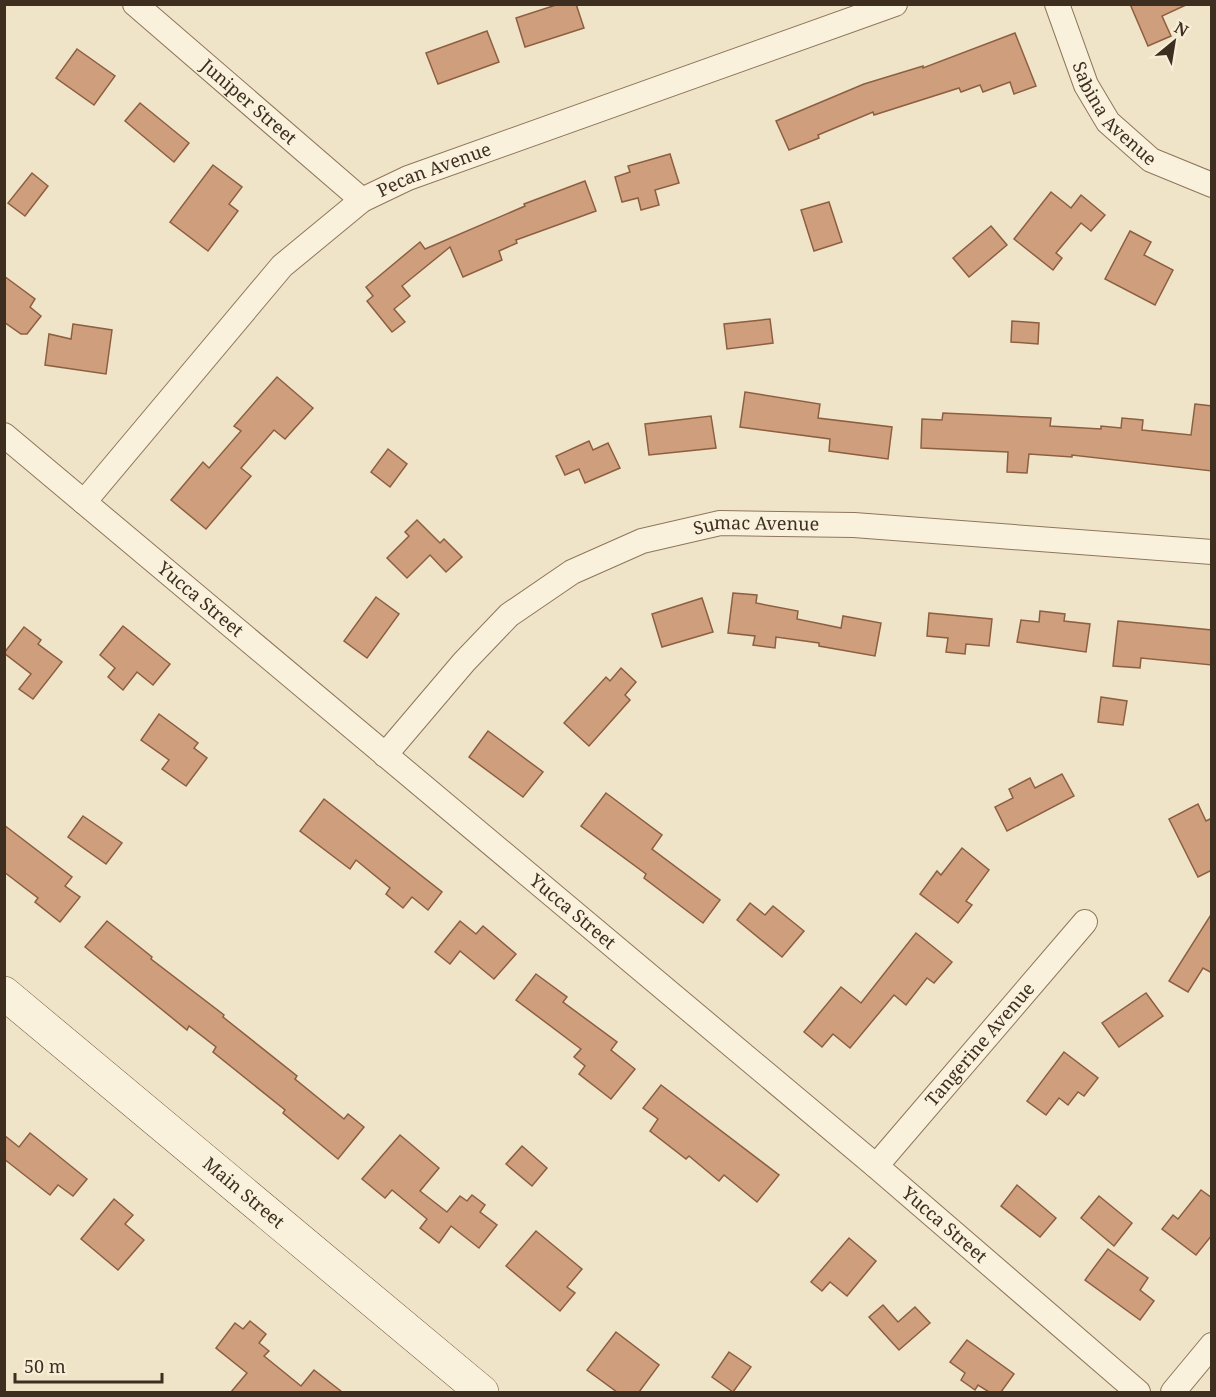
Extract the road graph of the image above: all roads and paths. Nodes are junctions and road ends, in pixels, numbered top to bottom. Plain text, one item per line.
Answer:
1 (135, 4) edge
2 (895, 4) edge
3 (1057, 4) edge
4 (1212, 186) edge
5 (362, 200) junction
6 (4, 435) edge
7 (84, 502) junction
8 (1212, 552) edge
9 (385, 754) junction
10 (1085, 922) dead end
11 (4, 993) edge
12 (876, 1166) junction
13 (1212, 1345) edge
14 (482, 1392) edge
15 (1138, 1392) edge
16 (1173, 1392) edge

1 - 5 street, Juniper Street
2 - 5 street, Pecan Avenue
3 - 4 street, Sabina Avenue
5 - 7 street, Pecan Avenue
6 - 7 street, Yucca Street
7 - 9 street, Yucca Street
8 - 9 street, Sumac Avenue
9 - 12 street, Yucca Street
10 - 12 street, Tangerine Avenue
11 - 14 main road, Main Street
12 - 15 street, Yucca Street
13 - 16 street

